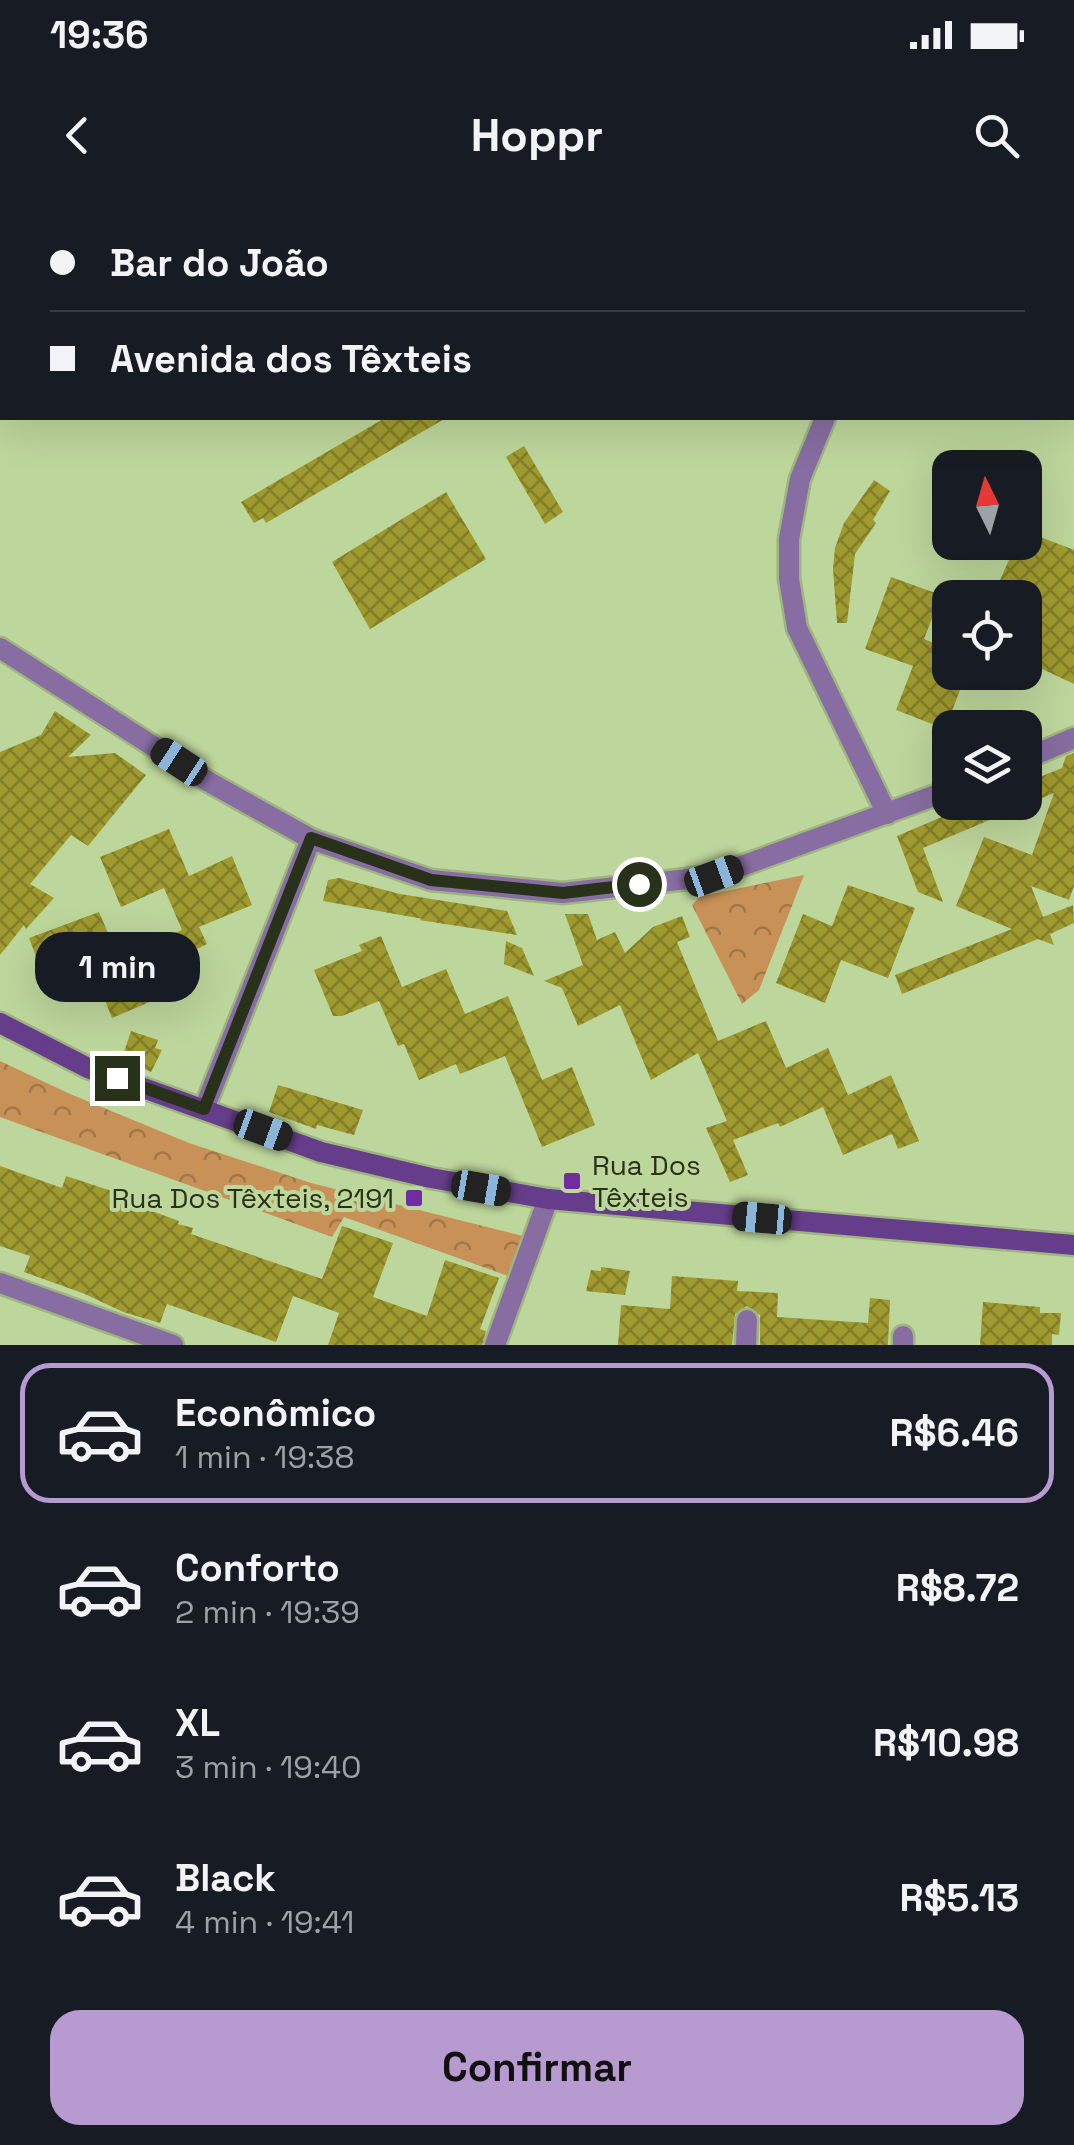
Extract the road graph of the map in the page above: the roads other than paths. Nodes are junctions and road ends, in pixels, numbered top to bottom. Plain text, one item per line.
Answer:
1 (824, 420) edge
2 (0, 648) edge
3 (1074, 738) edge
4 (1042, 751) edge
5 (932, 797) edge
6 (886, 814) junction
7 (311, 838) junction
8 (0, 1023) edge
9 (204, 1109) junction
10 (548, 1199) junction
11 (1074, 1244) edge
12 (0, 1283) edge
13 (748, 1320) dead end
14 (173, 1345) edge
15 (495, 1345) edge
16 (746, 1345) edge

1 - 6 street
2 - 7 street
3 - 4 street
5 - 6 street
6 - 7 street
7 - 9 street
8 - 9 main road
9 - 10 main road
10 - 11 main road
10 - 15 street
12 - 14 street
13 - 16 street

